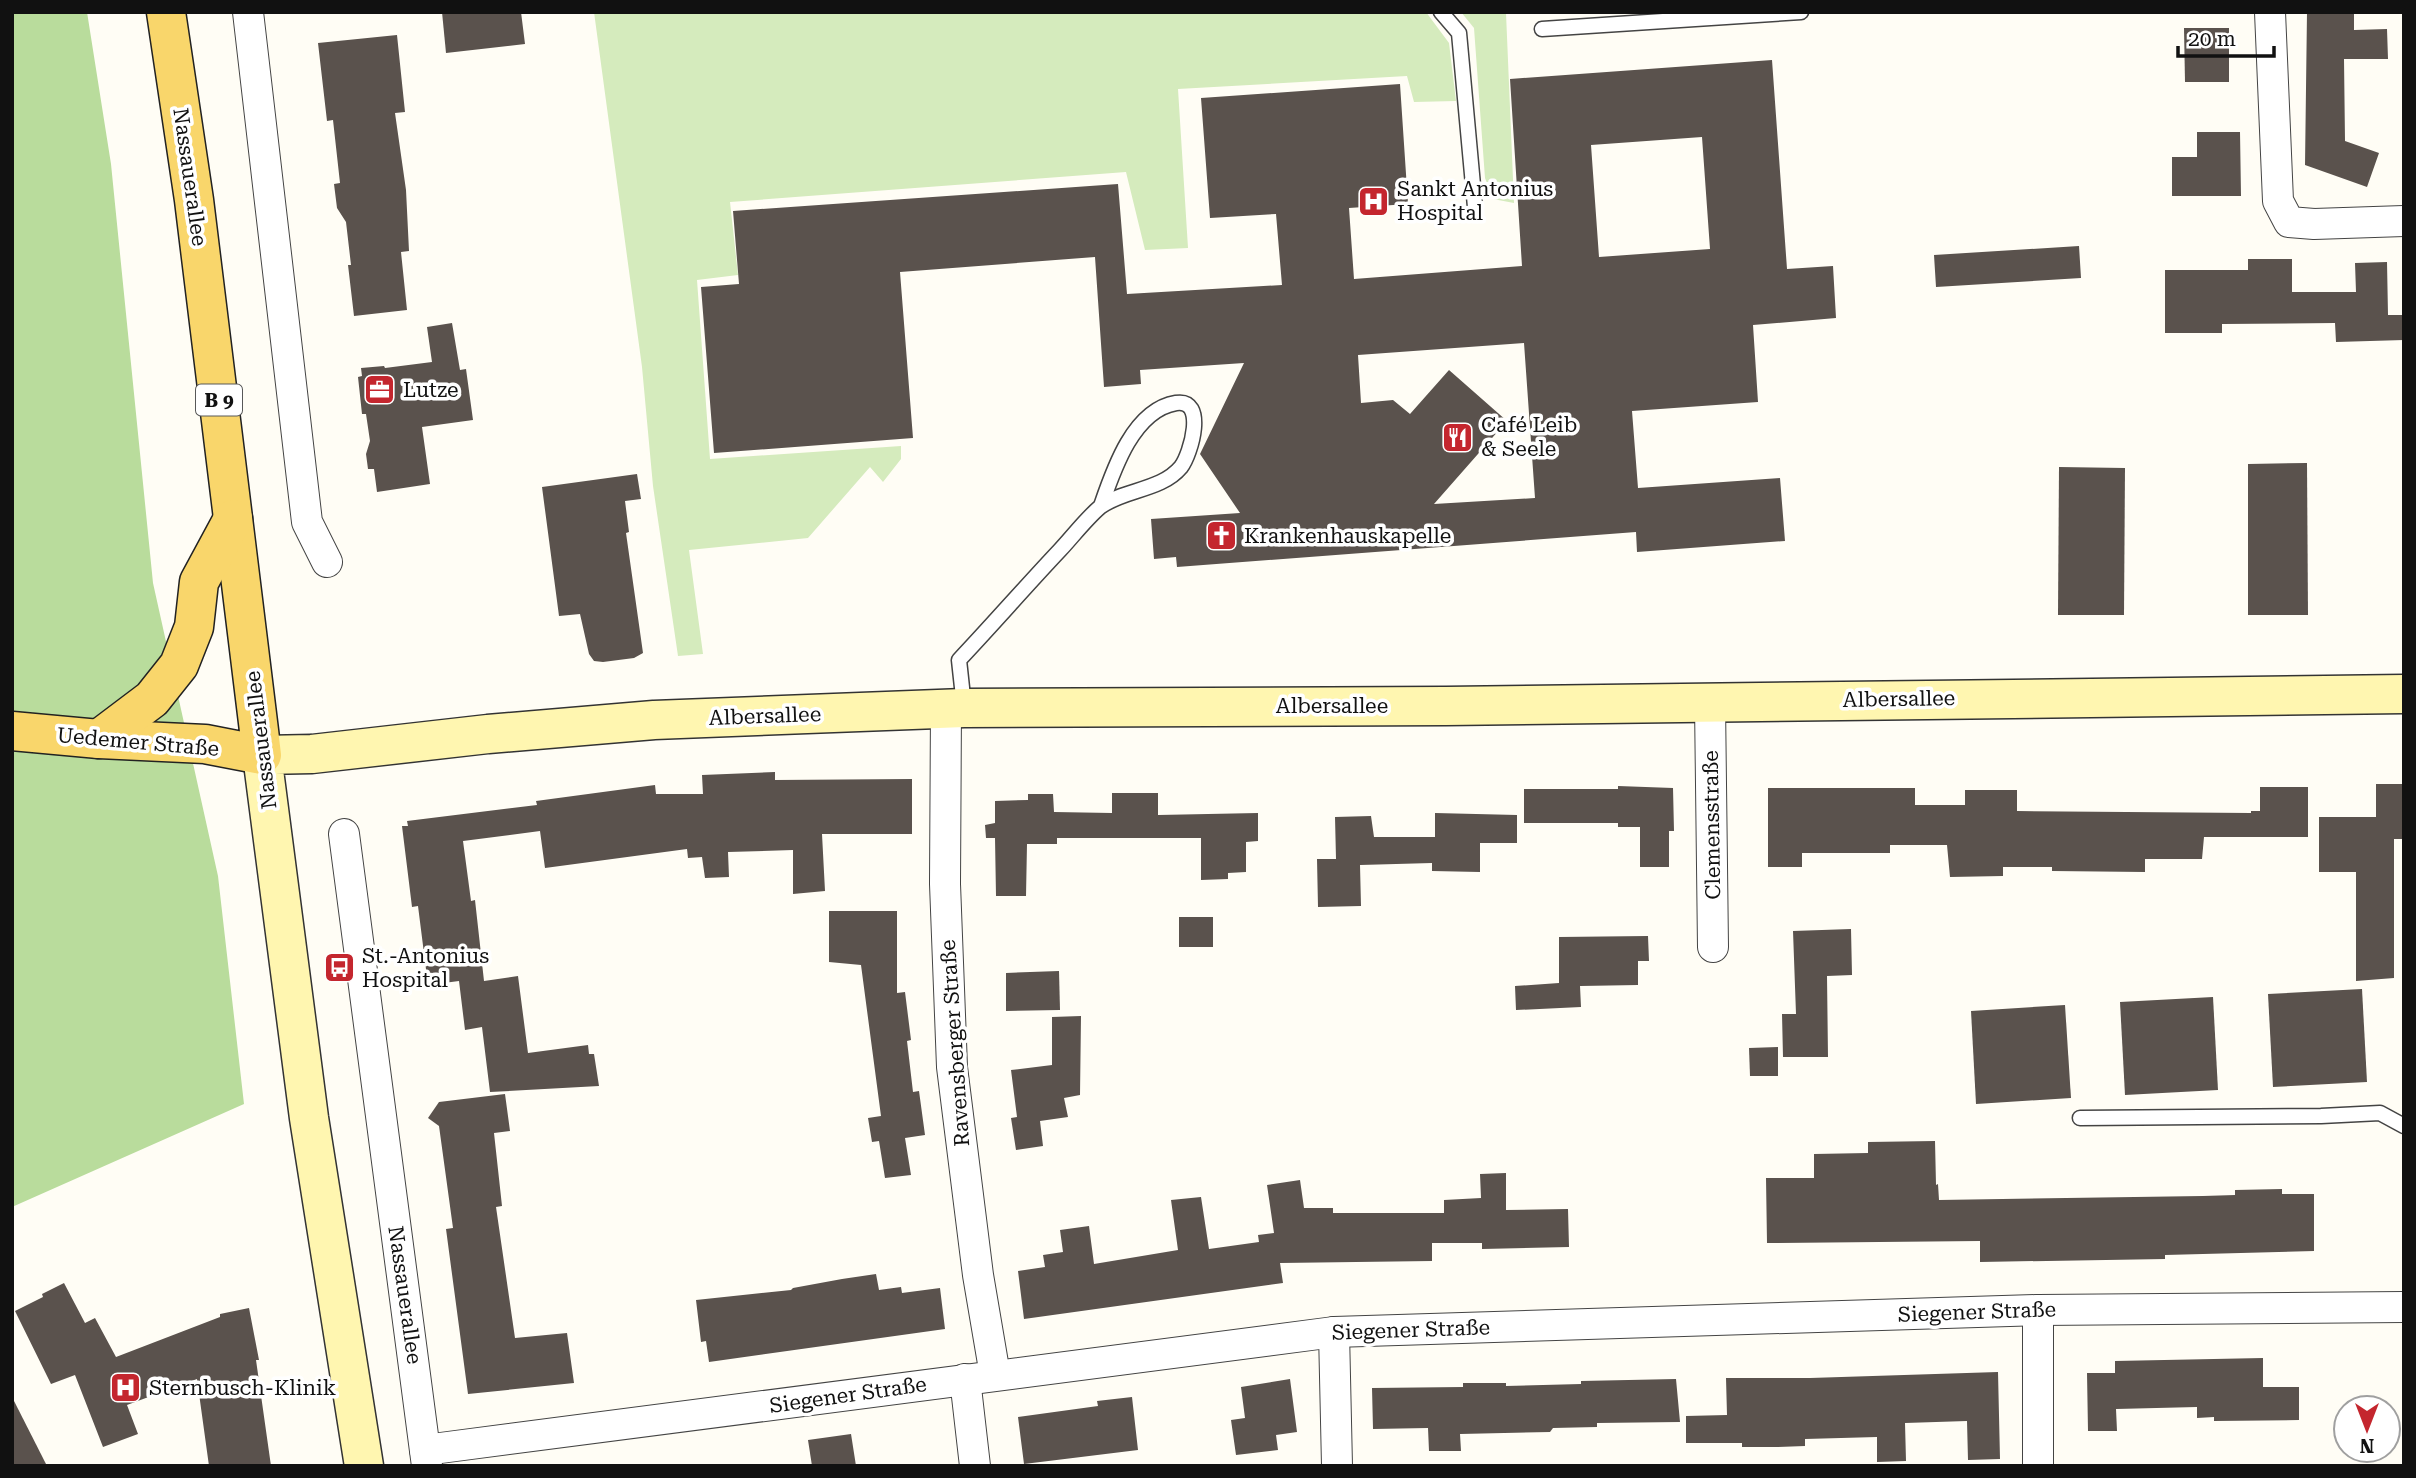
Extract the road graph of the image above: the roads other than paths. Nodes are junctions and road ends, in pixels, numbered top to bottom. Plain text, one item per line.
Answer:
1 (166, 12) edge
2 (248, 12) edge
3 (1441, 12) edge
4 (1801, 12) edge
5 (2270, 12) edge
6 (1542, 29) dead end
7 (1475, 207) dead end
8 (2404, 222) edge
9 (1101, 506) junction
10 (233, 519) junction
11 (327, 562) dead end
12 (2404, 694) edge
13 (1710, 703) junction
14 (955, 708) junction
15 (12, 732) edge
16 (99, 739) junction
17 (262, 755) junction
18 (344, 834) dead end
19 (1713, 947) dead end
20 (2080, 1118) dead end
21 (2404, 1126) edge
22 (2404, 1307) edge
23 (2038, 1310) junction
24 (1334, 1332) junction
25 (995, 1375) junction
26 (965, 1380) junction
27 (426, 1458) edge
28 (364, 1466) edge
29 (975, 1466) edge
30 (1338, 1466) edge
31 (2038, 1466) edge

1 - 10 main road, Nassauerallee / B 9
2 - 11 street
3 - 7 lane
4 - 6 lane
5 - 8 street
9 - 9 lane
9 - 14 lane
10 - 16 main road
10 - 17 main road, Nassauerallee / B 9
12 - 13 street, Albersallee
13 - 14 street, Albersallee
13 - 19 street, Clemensstraße
14 - 17 street, Albersallee
14 - 25 street, Ravensberger Straße
15 - 16 main road, Uedemer Straße
16 - 17 main road, Uedemer Straße
17 - 28 street, Nassauerallee
18 - 27 street, Nassauerallee
20 - 21 lane
22 - 23 street, Siegener Straße
23 - 24 street, Siegener Straße
23 - 31 street
24 - 25 street, Siegener Straße
24 - 30 street
25 - 26 street, Siegener Straße
26 - 27 street, Siegener Straße
26 - 29 street

